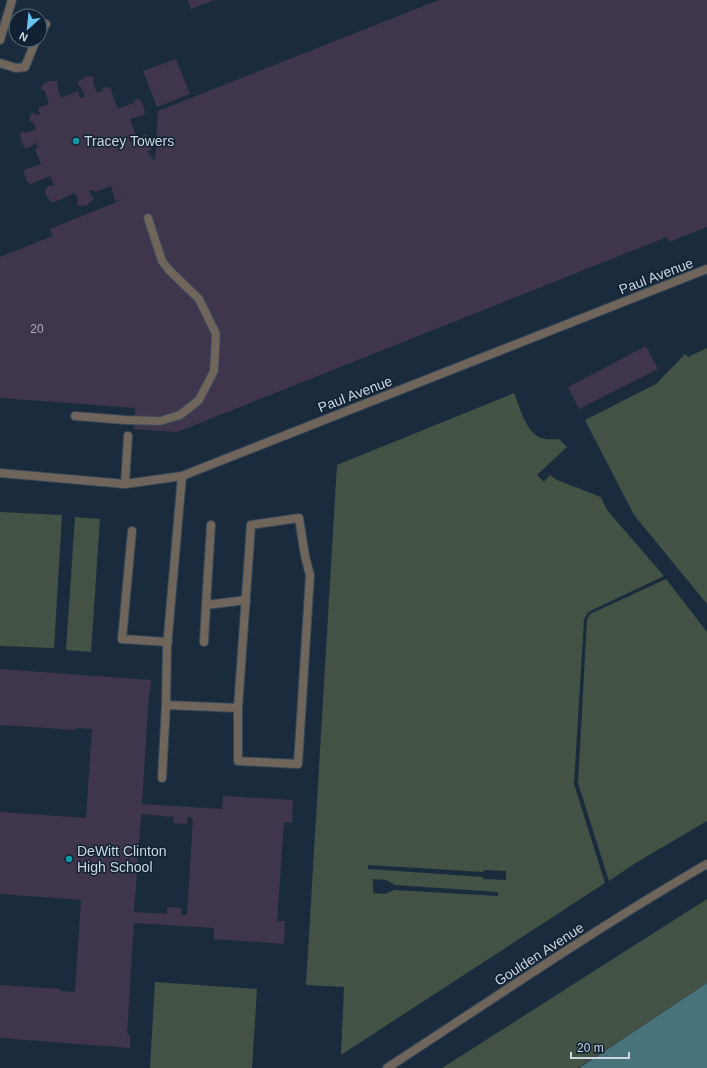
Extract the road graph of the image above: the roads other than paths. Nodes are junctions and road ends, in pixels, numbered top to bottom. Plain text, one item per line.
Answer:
1 (12, 0) edge
2 (0, 40) edge
3 (32, 48) edge
4 (0, 63) edge
5 (148, 218) dead end
6 (707, 270) edge
7 (75, 416) dead end
8 (128, 436) dead end
9 (0, 473) edge
10 (182, 476) junction
11 (125, 484) junction
12 (211, 525) dead end
13 (132, 531) dead end
14 (246, 600) junction
15 (206, 605) junction
16 (168, 642) junction
17 (204, 642) dead end
18 (166, 705) junction
19 (238, 708) junction
20 (162, 778) dead end
21 (707, 864) edge
22 (387, 1068) edge

1 - 2 street
3 - 4 street
5 - 7 street
6 - 10 street, Paul Avenue
8 - 11 street
9 - 11 street, Paul Avenue
10 - 11 street, Paul Avenue
10 - 16 street
12 - 15 street
13 - 16 street
14 - 15 street
14 - 19 street
14 - 19 street
15 - 17 street
16 - 18 street
18 - 19 street
18 - 20 street
21 - 22 street, Goulden Avenue

